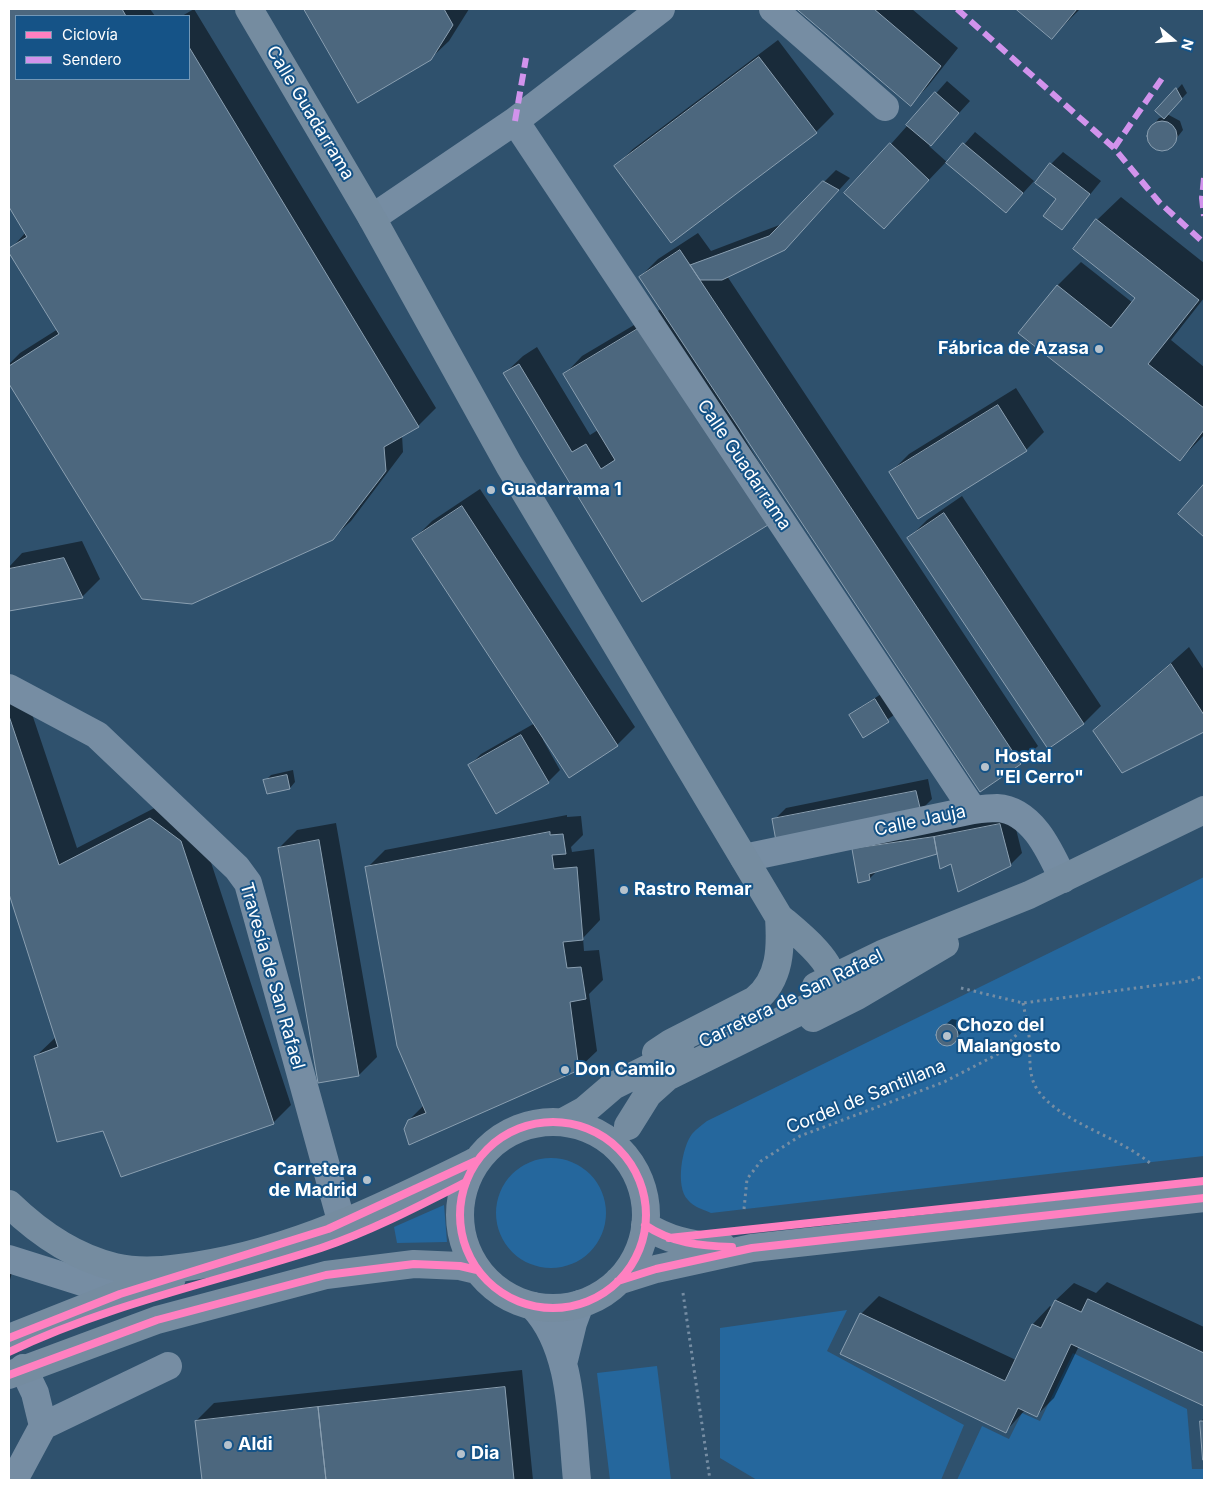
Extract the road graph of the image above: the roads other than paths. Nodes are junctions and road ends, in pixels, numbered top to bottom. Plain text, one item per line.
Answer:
1 (249, 9) edge
2 (661, 9) edge
3 (773, 9) edge
4 (885, 107) dead end
5 (515, 121) junction
6 (372, 218) junction
7 (9, 688) edge
8 (974, 810) junction
9 (1204, 810) edge
10 (744, 858) junction
11 (1063, 879) junction
12 (1029, 895) junction
13 (779, 917) junction
14 (809, 943) junction
15 (882, 954) junction
16 (832, 978) junction
17 (613, 1086) junction
18 (563, 1122) junction
19 (624, 1138) junction
20 (476, 1161) junction
21 (1204, 1198) edge
22 (9, 1204) edge
23 (342, 1224) junction
24 (645, 1225) junction
25 (752, 1248) junction
26 (231, 1261) junction
27 (10, 1262) edge
28 (477, 1270) junction
29 (618, 1281) junction
30 (120, 1294) junction
31 (580, 1304) junction
32 (533, 1306) junction
33 (9, 1338) edge
34 (564, 1360) junction
35 (168, 1366) dead end
36 (16, 1371) edge
37 (43, 1426) junction
38 (14, 1480) edge
39 (577, 1480) edge

1 - 6 main road, Calle Guadarrama
2 - 5 street
3 - 4 street
5 - 6 street
5 - 8 street, Calle Guadarrama
6 - 10 main road, Calle Guadarrama
7 - 23 street, Travesía de San Rafael
8 - 10 street, Calle Jauja
8 - 11 street, Calle Jauja
9 - 11 main road, Carretera de San Rafael
10 - 13 main road, Calle Guadarrama
11 - 12 main road, Carretera de San Rafael
12 - 15 main road, Carretera de San Rafael
12 - 19 main road, Carretera de San Rafael
13 - 14 main road
13 - 17 main road
14 - 15 main road
14 - 16 main road
15 - 16 main road, Carretera de San Rafael
16 - 17 main road, Carretera de San Rafael
16 - 19 main road
17 - 18 main road, Carretera de San Rafael
18 - 19 main road
18 - 20 main road
19 - 24 main road
20 - 23 main road
20 - 28 main road
21 - 25 main road
22 - 26 main road
23 - 26 main road
24 - 25 main road
24 - 29 main road
25 - 29 main road
26 - 30 main road
27 - 30 street
28 - 32 main road
28 - 36 main road
29 - 31 main road
30 - 33 main road
31 - 32 main road
31 - 34 street
32 - 34 street
34 - 39 street
35 - 37 street
36 - 37 street
37 - 38 street

